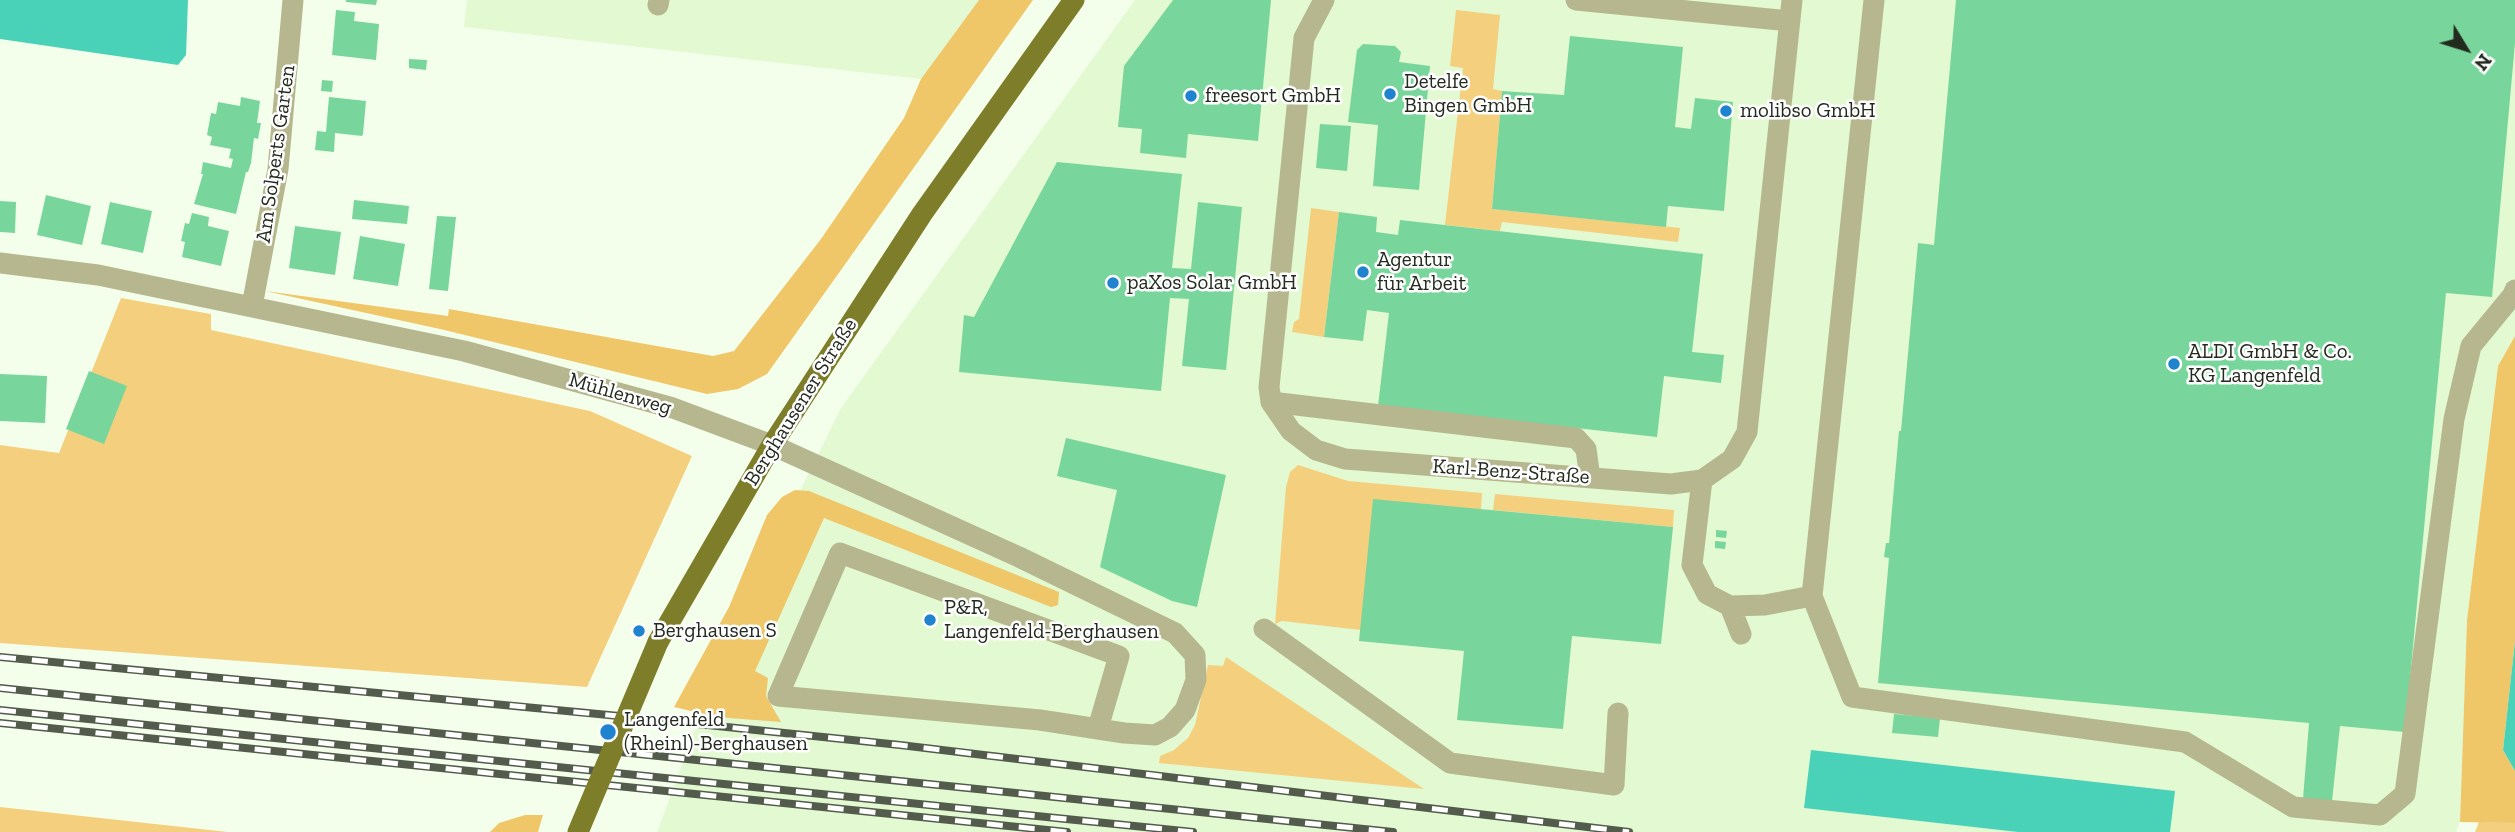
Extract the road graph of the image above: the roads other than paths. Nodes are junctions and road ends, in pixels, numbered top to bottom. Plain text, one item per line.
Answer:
1 (293, 0) edge
2 (1074, 0) edge
3 (1324, 0) edge
4 (1576, 0) edge
5 (1874, 0) edge
6 (1791, 10) edge
7 (0, 263) edge
8 (2515, 290) edge
9 (252, 306) junction
10 (1271, 402) junction
11 (772, 445) junction
12 (1590, 478) junction
13 (1702, 480) junction
14 (1812, 596) junction
15 (1730, 606) junction
16 (1264, 629) dead end
17 (1741, 634) dead end
18 (1618, 713) dead end
19 (1098, 728) junction
20 (578, 832) edge

1 - 9 street, Am Solperts Garten
2 - 11 main road, Berghausener Straße
3 - 10 street
4 - 6 street, Karl-Benz-Straße
5 - 14 street
6 - 13 street, Karl-Benz-Straße
7 - 9 street, Mühlenweg
8 - 14 street
9 - 11 street, Mühlenweg
10 - 12 street, Karl-Benz-Straße
10 - 12 street
11 - 19 street, Mühlenweg
11 - 20 main road, Berghausener Straße, bridge
12 - 13 street, Karl-Benz-Straße
13 - 15 street
14 - 15 street
15 - 17 street
16 - 18 street
19 - 19 street

